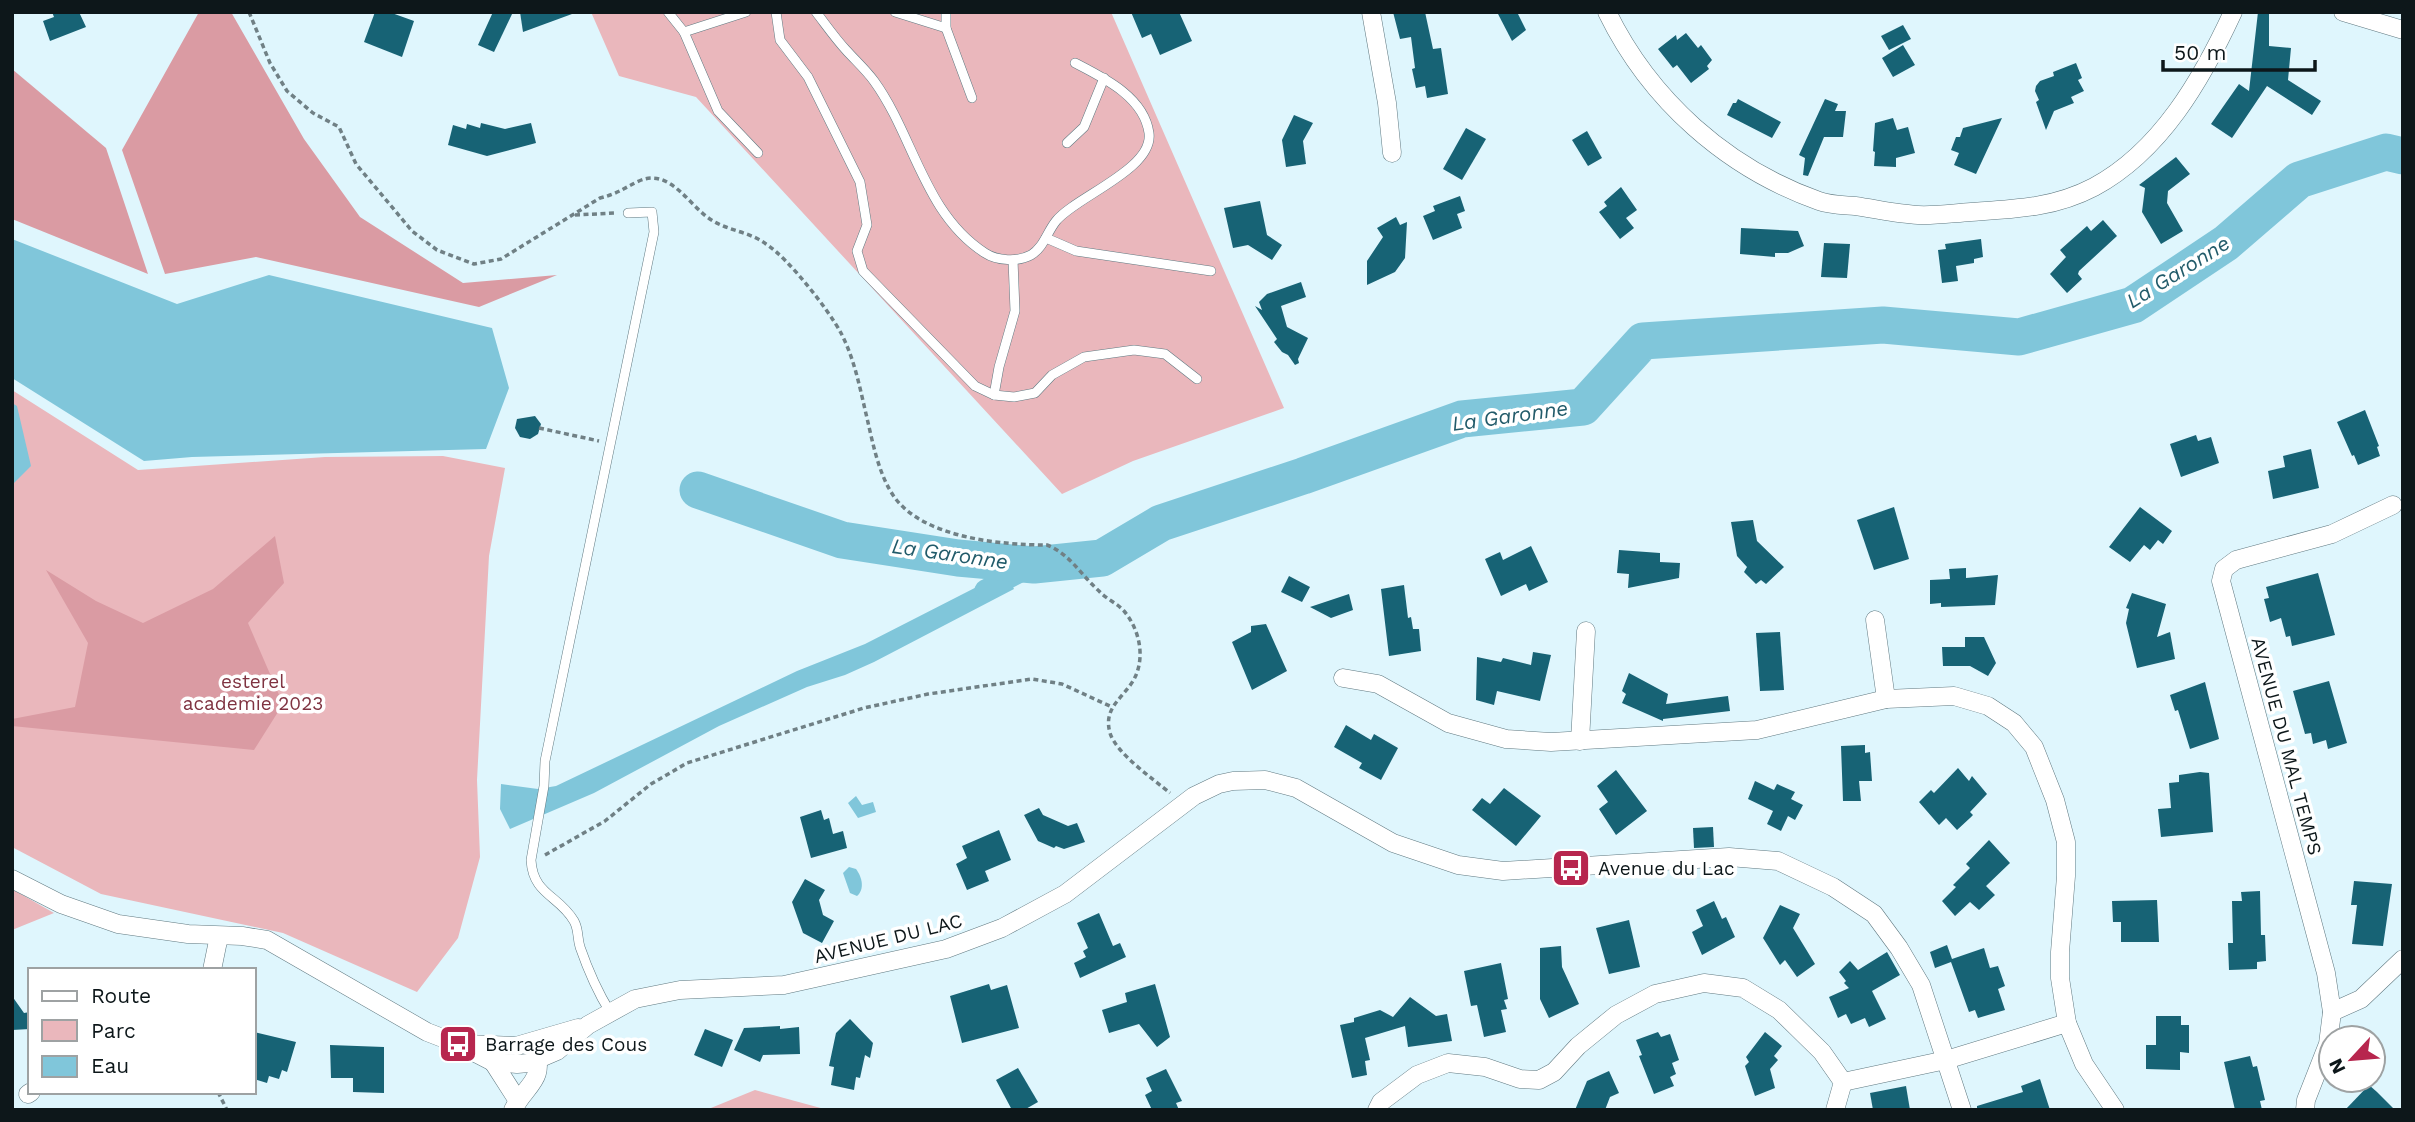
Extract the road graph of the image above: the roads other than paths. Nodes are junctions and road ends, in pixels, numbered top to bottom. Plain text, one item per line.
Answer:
1 (668, 12) edge
2 (746, 12) edge
3 (776, 12) edge
4 (816, 12) edge
5 (895, 12) edge
6 (946, 12) edge
7 (1371, 12) edge
8 (1607, 12) edge
9 (2234, 12) edge
10 (2343, 12) edge
11 (946, 28) junction
12 (2403, 30) edge
13 (684, 32) junction
14 (1075, 63) dead end
15 (1104, 78) junction
16 (972, 98) dead end
17 (1067, 143) dead end
18 (758, 153) dead end
19 (1392, 153) dead end
20 (628, 213) road end
21 (1046, 238) junction
22 (1013, 260) junction
23 (1211, 271) dead end
24 (1197, 379) dead end
25 (994, 395) junction
26 (2393, 505) dead end
27 (1875, 620) dead end
28 (1586, 631) dead end
29 (1343, 678) dead end
30 (1886, 699) junction
31 (1580, 741) junction
32 (12, 879) edge
33 (219, 936) junction
34 (2403, 959) edge
35 (212, 968) edge
36 (610, 1012) junction
37 (2332, 1012) junction
38 (2067, 1023) junction
39 (458, 1044) junction
40 (526, 1053) junction
41 (1946, 1060) junction
42 (493, 1062) junction
43 (1843, 1082) junction
44 (516, 1105) edge
45 (1377, 1110) edge
46 (1836, 1110) edge
47 (1962, 1110) edge
48 (2115, 1110) edge
49 (2305, 1110) edge

1 - 13 lane
2 - 13 lane
3 - 25 lane
4 - 22 lane
5 - 11 lane
6 - 11 lane
7 - 19 street
8 - 9 street
10 - 12 street
11 - 16 lane
13 - 18 lane
14 - 15 lane
15 - 17 lane
15 - 21 lane
20 - 36 lane
21 - 22 lane
21 - 23 lane
22 - 25 lane
24 - 25 lane
26 - 37 street, AVENUE DU MAL TEMPS
27 - 30 street
28 - 31 street
29 - 31 street
30 - 31 street
30 - 38 street
32 - 33 street, AVENUE DU LAC
33 - 35 street
33 - 39 street, AVENUE DU LAC
34 - 37 street
36 - 40 street, AVENUE DU LAC
36 - 41 street, AVENUE DU LAC
37 - 49 street, AVENUE DU MAL TEMPS
38 - 41 street
38 - 48 street
39 - 40 street, AVENUE DU LAC
39 - 42 street, AVENUE DU LAC
40 - 42 street, AVENUE DU LAC
40 - 44 street
41 - 43 street
41 - 47 street, AVENUE DU LAC
42 - 44 street
43 - 45 street
43 - 46 street

